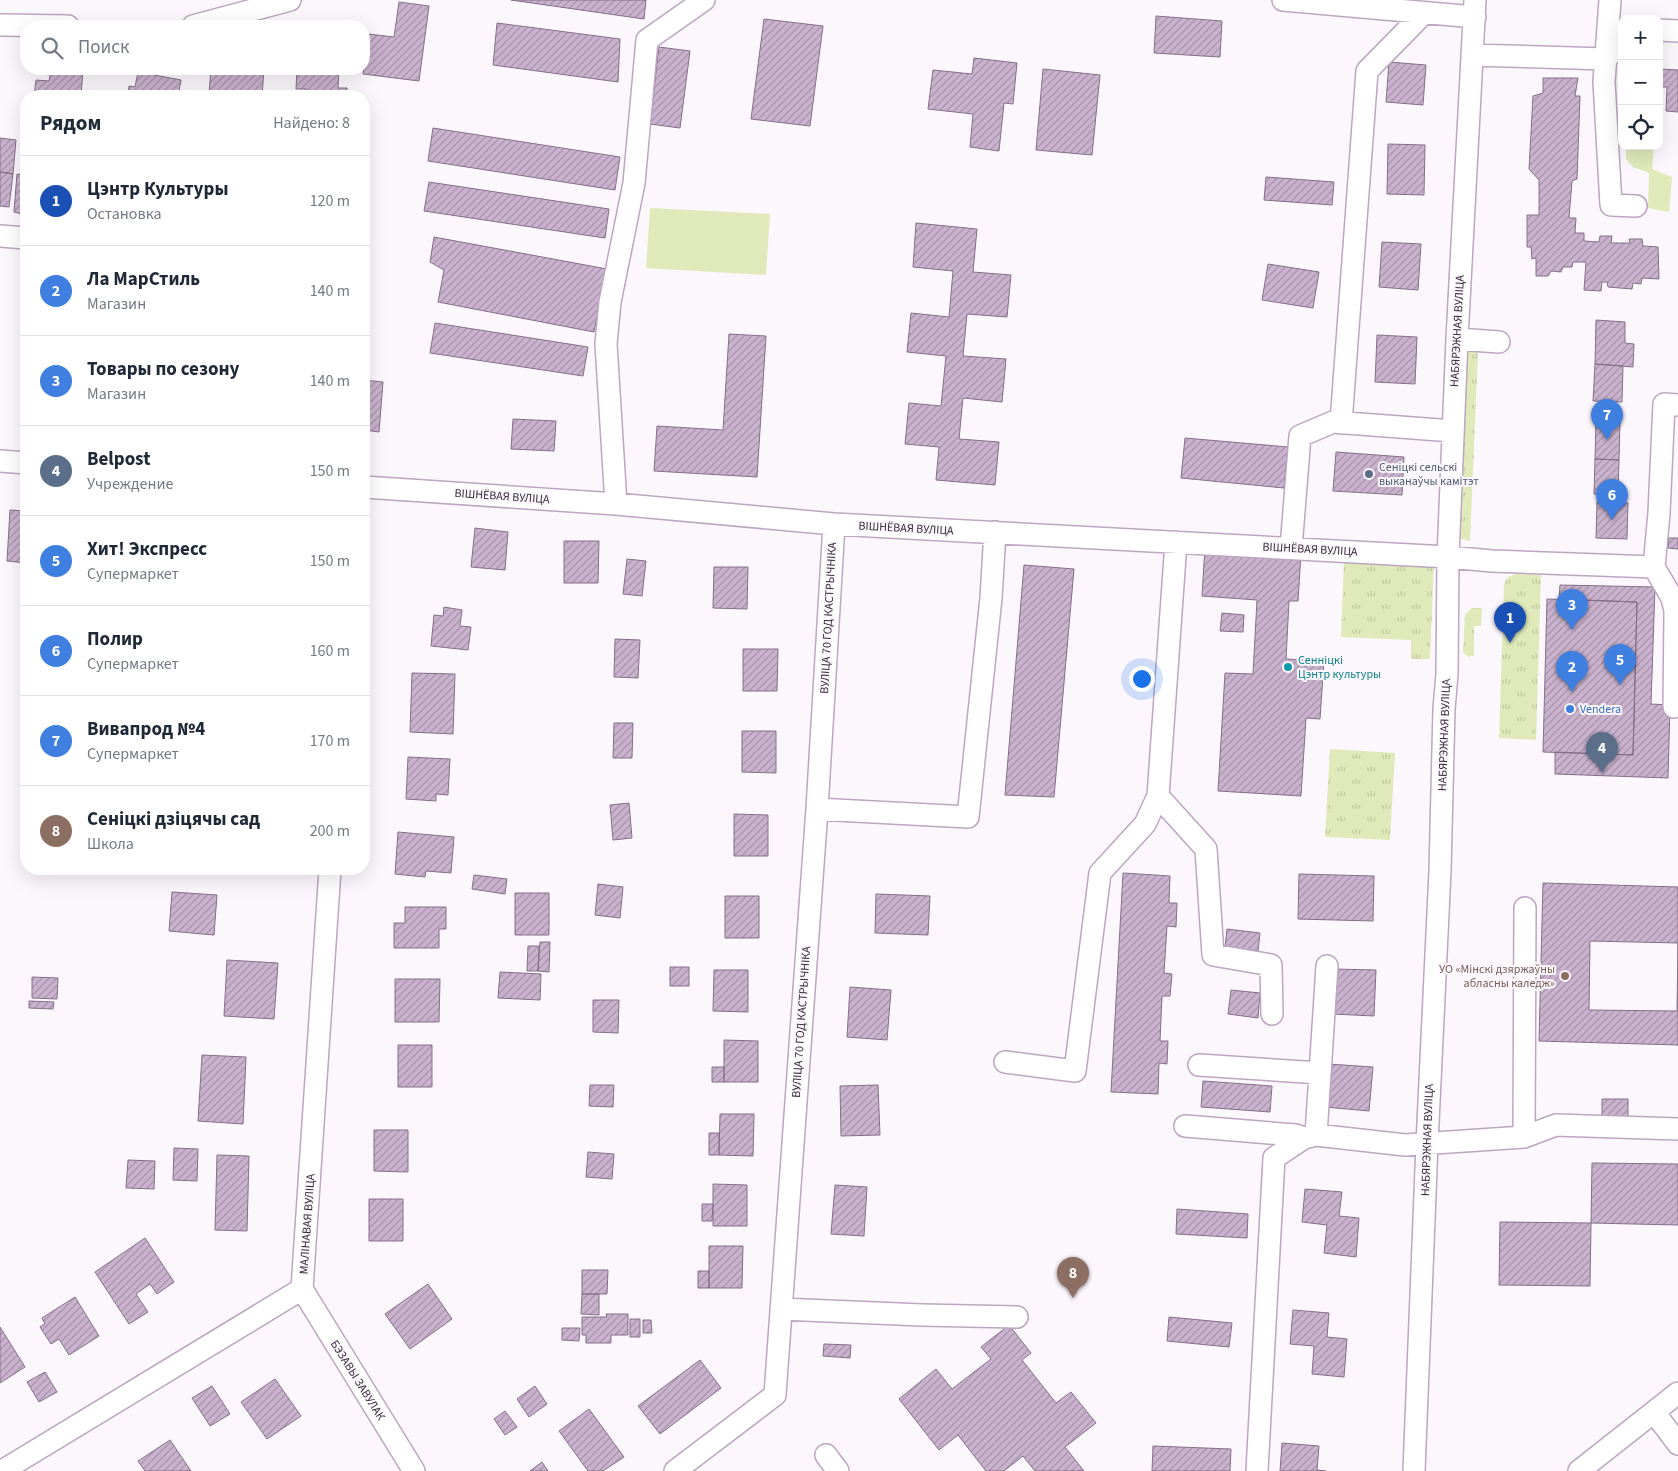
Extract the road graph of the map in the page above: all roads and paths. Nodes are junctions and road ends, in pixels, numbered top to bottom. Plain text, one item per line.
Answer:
1 (290, 0) edge
2 (704, 0) edge
3 (1283, 0) edge
4 (1610, 0) edge
5 (1475, 9) edge
6 (1424, 13) junction
7 (215, 20) edge
8 (0, 25) edge
9 (20, 25) edge
10 (1663, 30) edge
11 (1678, 31) edge
12 (1618, 47) edge
13 (1472, 55) junction
14 (1606, 59) junction
15 (1636, 206) dead end
16 (0, 236) edge
17 (20, 238) edge
18 (1456, 339) junction
19 (1499, 342) dead end
20 (1678, 405) edge
21 (1341, 423) junction
22 (1453, 431) junction
23 (0, 461) edge
24 (20, 463) edge
25 (370, 488) edge
26 (616, 504) junction
27 (834, 524) junction
28 (995, 532) junction
29 (1176, 542) junction
30 (1292, 548) junction
31 (1448, 557) junction
32 (1654, 566) junction
33 (1674, 707) dead end
34 (1158, 796) junction
35 (817, 809) junction
36 (330, 875) edge
37 (1525, 908) dead end
38 (1327, 966) dead end
39 (1272, 1014) dead end
40 (1005, 1062) dead end
41 (1199, 1065) dead end
42 (1320, 1074) junction
43 (1186, 1126) dead end
44 (1678, 1129) edge
45 (1310, 1137) junction
46 (1524, 1137) junction
47 (1427, 1144) junction
48 (302, 1289) junction
49 (781, 1309) junction
50 (1017, 1317) dead end
51 (1678, 1393) edge
52 (1654, 1412) junction
53 (1678, 1444) edge
54 (2, 1471) edge
55 (414, 1471) edge
56 (675, 1471) edge
57 (1257, 1471) edge
58 (1414, 1471) edge
59 (1580, 1471) edge

1 - 7 street
2 - 26 street
3 - 6 street
4 - 14 street
5 - 6 street
5 - 13 street, НАБЯРЭЖНАЯ ВУЛІЦА
6 - 21 street
8 - 9 street
10 - 11 street
12 - 14 street
13 - 14 street
13 - 18 street, НАБЯРЭЖНАЯ ВУЛІЦА
14 - 15 street
16 - 17 street
18 - 19 street
18 - 22 street, НАБЯРЭЖНАЯ ВУЛІЦА
20 - 32 street
21 - 22 street
21 - 30 street
22 - 31 street, НАБЯРЭЖНАЯ ВУЛІЦА
23 - 24 street
25 - 26 street, ВІШНЁВАЯ ВУЛІЦА
26 - 27 street, ВІШНЁВАЯ ВУЛІЦА
27 - 28 street, ВІШНЁВАЯ ВУЛІЦА
27 - 35 street, ВУЛІЦА 70 ГОД КАСТРЫЧНІКА
28 - 29 street, ВІШНЁВАЯ ВУЛІЦА
28 - 35 street
29 - 30 street, ВІШНЁВАЯ ВУЛІЦА
29 - 34 street
30 - 31 street, ВІШНЁВАЯ ВУЛІЦА
31 - 32 street, ВІШНЁВАЯ ВУЛІЦА
31 - 47 street, НАБЯРЭЖНАЯ ВУЛІЦА
32 - 33 street
34 - 39 street
34 - 40 street
35 - 49 street, ВУЛІЦА 70 ГОД КАСТРЫЧНІКА
36 - 48 street, МАЛІНАВАЯ ВУЛІЦА
37 - 46 street
38 - 42 street
41 - 42 street
42 - 45 street
43 - 45 street
44 - 46 street
45 - 47 street
45 - 57 street
46 - 47 street
47 - 58 street, НАБЯРЭЖНАЯ ВУЛІЦА
48 - 54 street, МАЛІНАВАЯ ВУЛІЦА
48 - 55 street, БЭЗАВЫ ЗАВУЛАК
49 - 50 street
49 - 56 street, ВУЛІЦА 70 ГОД КАСТРЫЧНІКА
51 - 52 street
52 - 53 street
52 - 59 street

